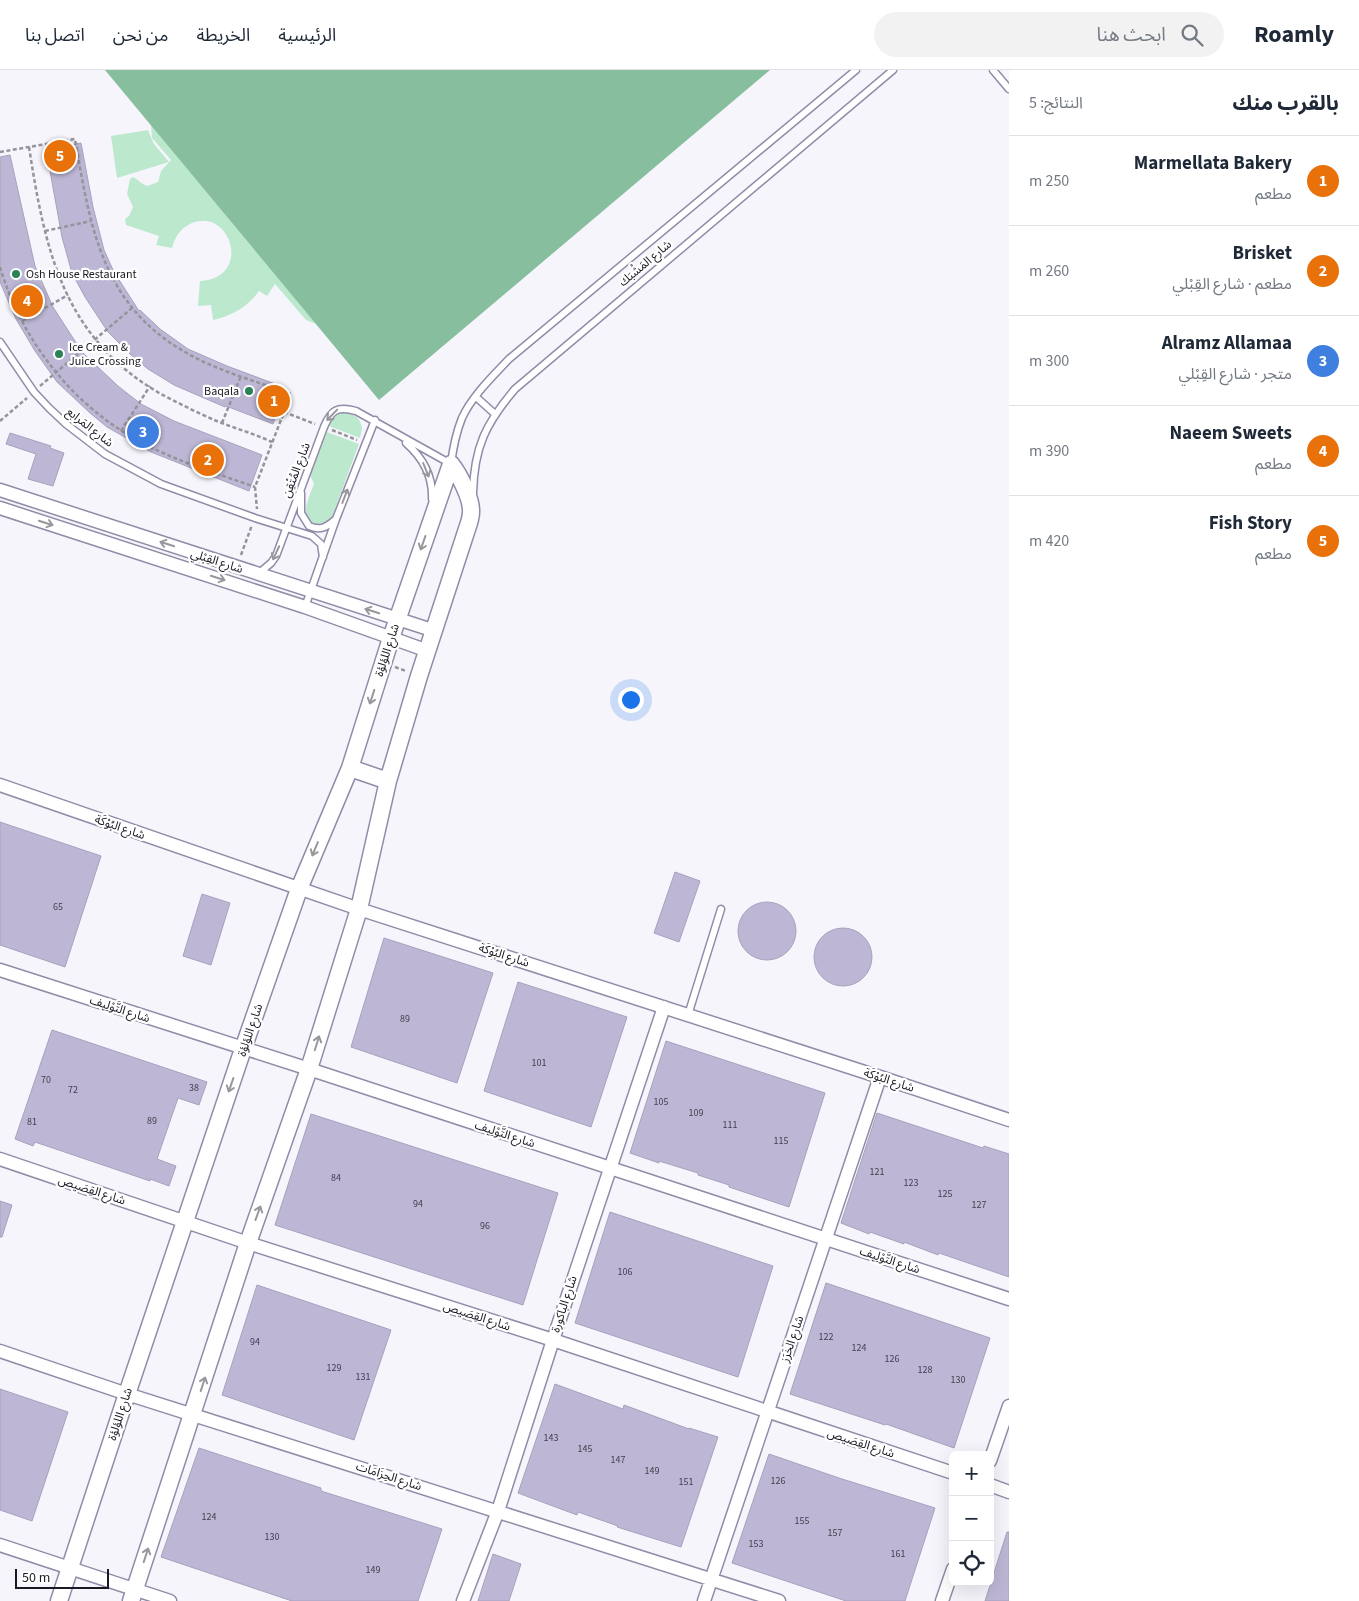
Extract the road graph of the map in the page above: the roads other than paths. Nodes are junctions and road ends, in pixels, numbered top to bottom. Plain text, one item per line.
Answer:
1 (856, 70) edge
2 (893, 70) edge
3 (993, 70) edge
4 (1009, 89) edge
5 (0, 342) edge
6 (476, 397) junction
7 (495, 414) junction
8 (375, 420) junction
9 (396, 434) junction
10 (450, 464) junction
11 (303, 482) junction
12 (0, 490) edge
13 (0, 508) edge
14 (472, 511) junction
15 (432, 517) junction
16 (336, 519) junction
17 (286, 527) junction
18 (323, 556) junction
19 (258, 574) junction
20 (311, 592) junction
21 (305, 607) junction
22 (397, 619) junction
23 (435, 631) junction
24 (390, 638) junction
25 (428, 651) junction
26 (350, 768) junction
27 (388, 782) junction
28 (0, 785) edge
29 (299, 889) junction
30 (720, 908) dead end
31 (359, 909) junction
32 (0, 970) edge
33 (664, 1007) junction
34 (688, 1015) junction
35 (243, 1049) junction
36 (309, 1070) junction
37 (880, 1077) junction
38 (1009, 1120) edge
39 (0, 1159) edge
40 (609, 1169) junction
41 (185, 1221) junction
42 (826, 1239) junction
43 (248, 1243) junction
44 (1009, 1299) edge
45 (553, 1340) junction
46 (0, 1351) edge
47 (127, 1394) junction
48 (1009, 1406) edge
49 (767, 1412) junction
50 (193, 1414) junction
51 (993, 1451) edge
52 (949, 1472) edge
53 (994, 1487) edge
54 (1009, 1492) edge
55 (498, 1511) junction
56 (0, 1545) edge
57 (70, 1569) junction
58 (711, 1579) junction
59 (949, 1581) edge
60 (133, 1595) edge
61 (59, 1601) edge
62 (170, 1601) edge
63 (463, 1601) edge
64 (704, 1601) edge
65 (779, 1601) edge
66 (942, 1601) edge

1 - 6 lane, شارع المَشْبَك
2 - 7 lane, شارع المَشْبَك
3 - 4 lane
5 - 17 lane, شارع المَرابع
6 - 7 lane
6 - 10 lane, شارع المَشْبَك
7 - 14 lane, شارع المَشْبَك
8 - 9 lane, شارع المُتْقِن
8 -> 11 lane, شارع المُتْقِن
16 -> 8 lane
9 - 10 lane, شارع المُتْقِن
9 -> 15 lane
10 - 14 street
10 - 15 street, شارع اللؤلؤة
11 - 16 lane
11 - 17 lane, شارع المُتْقِن
19 -> 12 street, شارع القِبْلي
13 -> 21 street, شارع القِبْلي
14 - 23 street
15 -> 22 street, شارع اللؤلؤة
16 - 18 lane
17 - 18 lane, شارع المَرابع
17 -> 19 lane, شارع المُتْقِن
18 - 20 lane
19 - 20 street, شارع القِبْلي
20 - 21 lane
22 -> 20 street, شارع القِبْلي
21 - 24 street, شارع القِبْلي
22 - 23 street, شارع القِبْلي
22 - 24 street, شارع اللؤلؤة
23 - 25 street
24 - 25 street, شارع القِبْلي
24 -> 26 street, شارع اللؤلؤة
25 - 27 street
26 - 27 street
26 -> 29 street, شارع اللؤلؤة
27 - 31 street
28 - 29 street, شارع البُوْكَة
29 - 31 street, شارع البُوْكَة
29 - 35 street, شارع اللؤلؤة
30 - 34 lane
31 - 33 street, شارع البُوْكَة
36 -> 31 street
32 - 35 street, شارع التَّوْلِيف
33 - 34 street, شارع البُوْكَة
33 - 40 street, شارع الباكورة
34 - 37 street, شارع البُوْكَة
35 - 36 street, شارع التَّوْلِيف
35 -> 41 street, شارع اللؤلؤة
36 - 40 street, شارع التَّوْلِيف
43 -> 36 street
37 - 38 street, شارع البُوْكَة
37 - 42 street, شارع الخَرَز
39 - 41 street, شارع القِصَيص
40 - 42 street, شارع التَّوْلِيف
40 - 45 street, شارع الباكورة
41 - 43 street, شارع القِصَيص
41 - 47 street, شارع اللؤلؤة
42 - 44 street, شارع التَّوْلِيف
42 - 49 street, شارع الخَرَز
43 - 45 street, شارع القِصَيص
50 -> 43 street
45 - 49 street, شارع القِصَيص
45 - 55 street, شارع الباكورة
46 - 47 street, شارع الحِزَامَات
47 - 50 street, شارع الحِزَامَات
47 - 57 street, شارع اللؤلؤة
48 - 51 street
49 - 52 street, شارع القِصَيص
49 - 58 street, شارع الخَرَز
50 - 55 street, شارع الحِزَامَات
60 -> 50 street
53 - 54 street
55 - 58 street, شارع الحِزَامَات
55 - 63 street, شارع الباكورة
56 - 57 street
57 - 60 street
57 - 61 street, شارع اللؤلؤة
58 - 64 street, شارع الخَرَز
58 - 65 street, شارع الحِزَامَات
59 - 66 street
60 - 62 street

